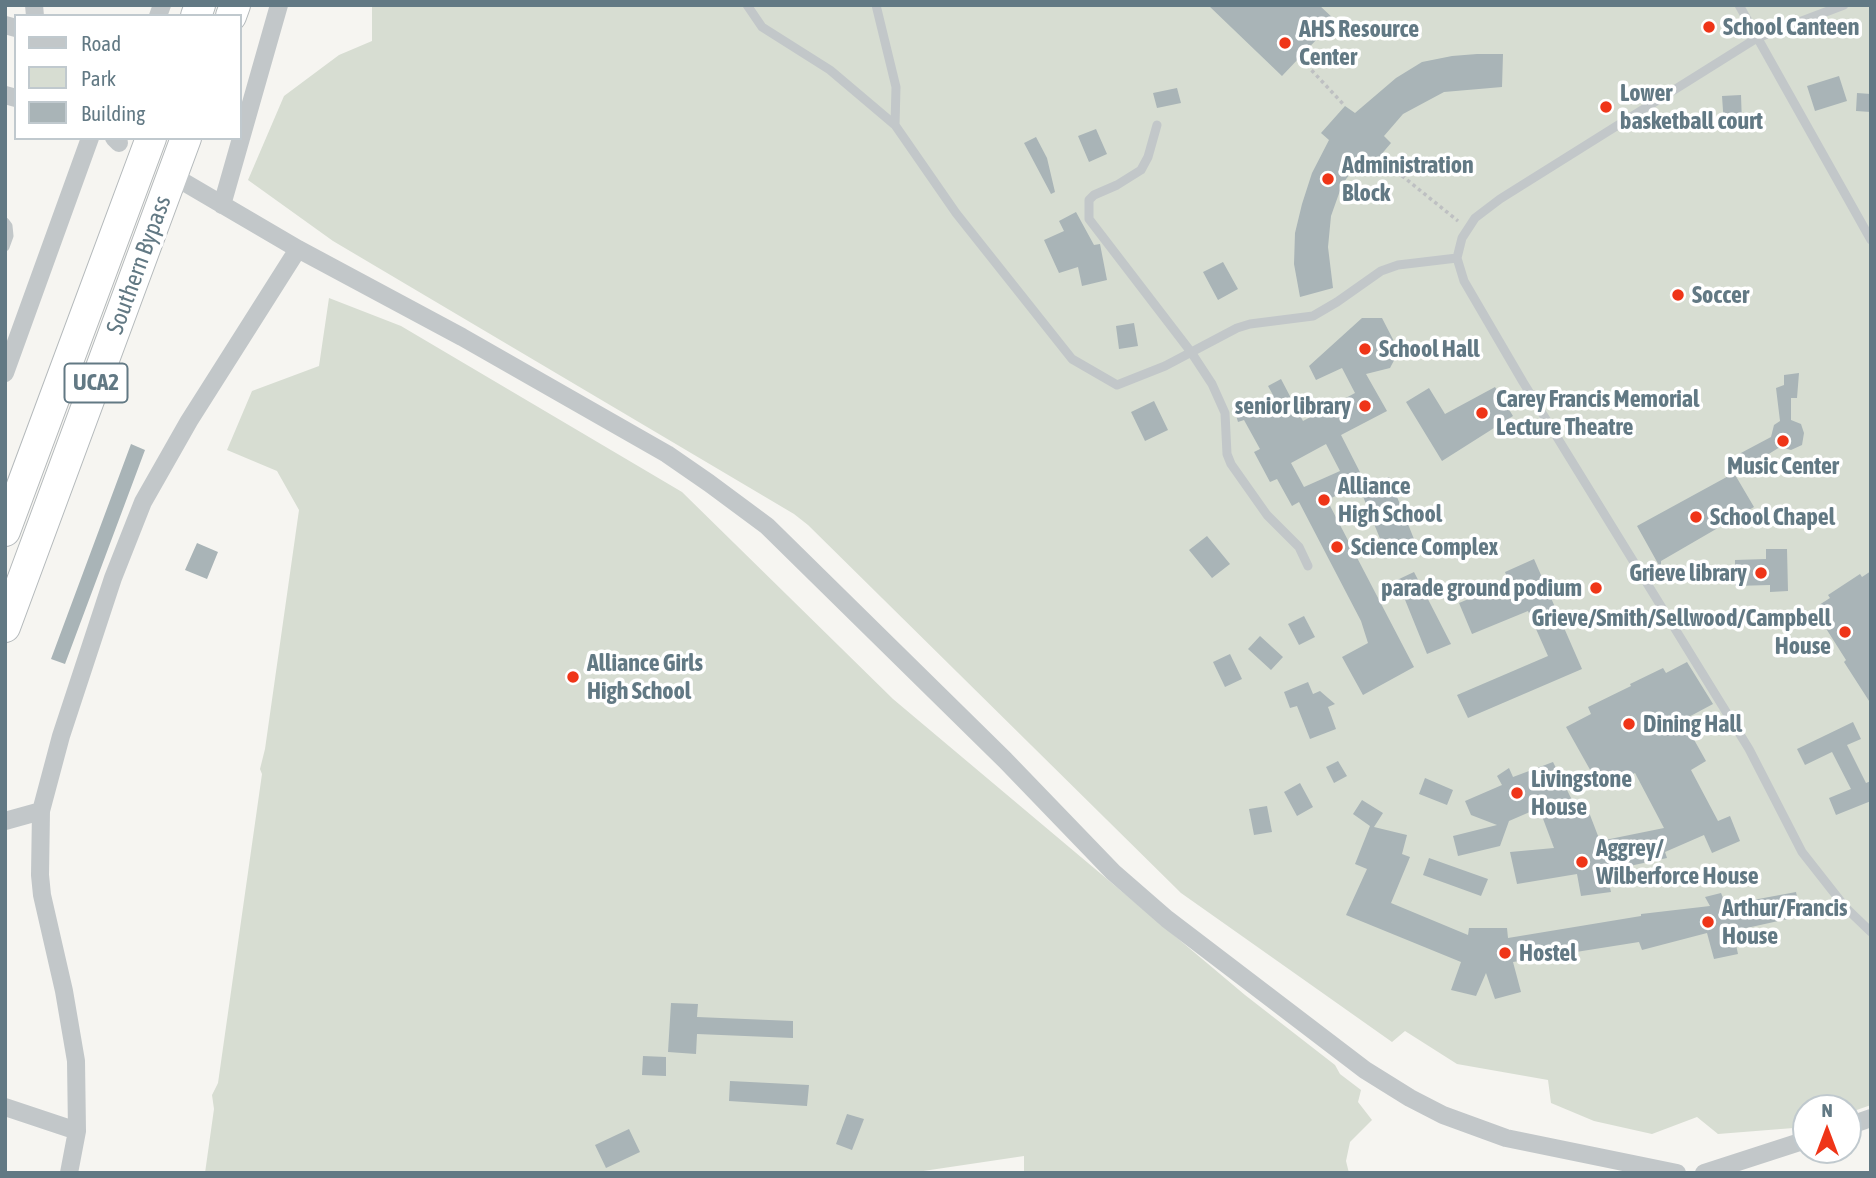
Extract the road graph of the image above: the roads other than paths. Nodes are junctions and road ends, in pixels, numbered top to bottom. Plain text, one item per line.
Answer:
1 (279, 5) edge
2 (747, 5) edge
3 (876, 5) edge
4 (1739, 5) edge
5 (1844, 5) edge
6 (1757, 38) junction
7 (895, 125) junction
8 (1157, 125) dead end
9 (242, 135) edge
10 (89, 140) edge
11 (150, 140) edge
12 (185, 140) edge
13 (241, 140) edge
14 (182, 181) dead end
15 (222, 205) junction
16 (5, 222) edge
17 (1871, 240) edge
18 (5, 247) edge
19 (298, 249) junction
20 (1457, 258) junction
21 (1191, 352) junction
22 (8, 354) edge
23 (5, 373) edge
24 (5, 531) edge
25 (1308, 566) dead end
26 (5, 627) edge
27 (41, 811) junction
28 (5, 821) edge
29 (1871, 932) edge
30 (5, 1107) edge
31 (77, 1131) junction
32 (1792, 1145) edge
33 (69, 1173) edge
34 (1677, 1173) edge
35 (1704, 1173) edge

1 - 9 street
2 - 7 lane
3 - 7 lane
4 - 6 lane
5 - 6 lane
6 - 17 lane
6 - 20 lane
7 - 21 lane
8 - 21 lane
10 - 22 street
11 - 24 highway, Southern Bypass / UCA2
12 - 26 highway, Southern Bypass / UCA2
13 - 15 street
14 - 15 street
15 - 19 street
16 - 18 lane
19 - 27 street
19 - 34 street
20 - 21 lane
20 - 29 lane
21 - 25 lane
22 - 23 street
27 - 28 street
27 - 31 street
30 - 31 street
31 - 33 street
32 - 35 street

